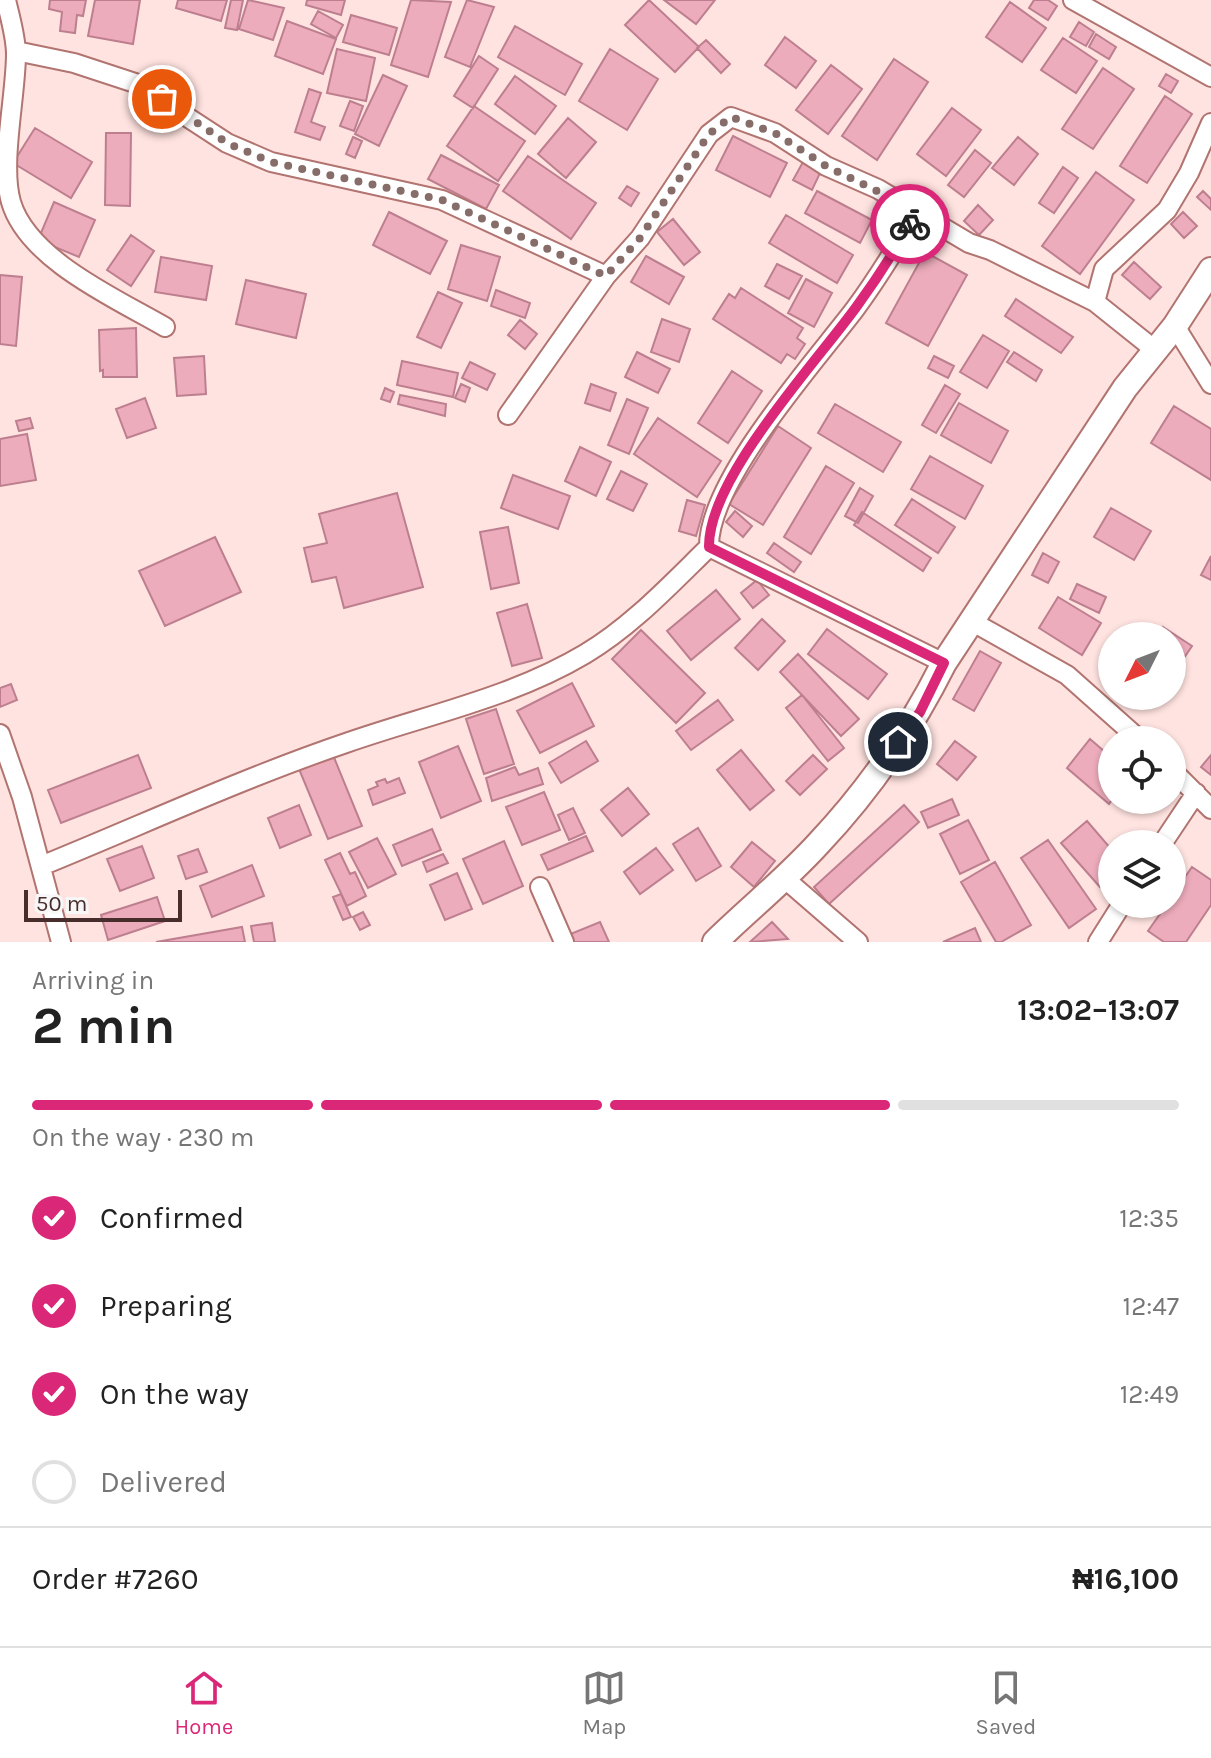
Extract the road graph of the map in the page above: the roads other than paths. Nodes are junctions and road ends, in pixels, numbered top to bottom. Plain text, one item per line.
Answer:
1 (6, 0) edge
2 (1073, 0) edge
3 (16, 51) junction
4 (1211, 77) edge
5 (1211, 123) edge
6 (918, 211) junction
7 (1211, 270) edge
8 (606, 276) junction
9 (1095, 302) junction
10 (1175, 326) junction
11 (165, 327) dead end
12 (1155, 350) junction
13 (1211, 384) edge
14 (508, 415) dead end
15 (709, 547) junction
16 (971, 621) junction
17 (944, 663) junction
18 (1124, 726) edge
19 (0, 734) edge
20 (1186, 783) edge
21 (1196, 793) junction
22 (1211, 809) edge
23 (1171, 830) edge
24 (41, 866) junction
25 (784, 878) junction
26 (540, 887) dead end
27 (1113, 918) edge
28 (61, 942) edge
29 (564, 942) edge
30 (715, 942) edge
31 (858, 942) edge
32 (1098, 942) edge

1 - 3 street
2 - 4 street
3 - 8 street
3 - 11 street
5 - 9 street
6 - 8 street
6 - 9 street
6 - 15 street
7 - 10 street
8 - 14 street
9 - 12 street
10 - 12 street
10 - 13 street
12 - 16 street
15 - 17 street
15 - 24 street
16 - 17 street
16 - 18 street
17 - 25 street
19 - 24 street
20 - 21 street
21 - 22 street
21 - 23 street
24 - 28 street
25 - 30 street
25 - 31 street
26 - 29 street
27 - 32 street

